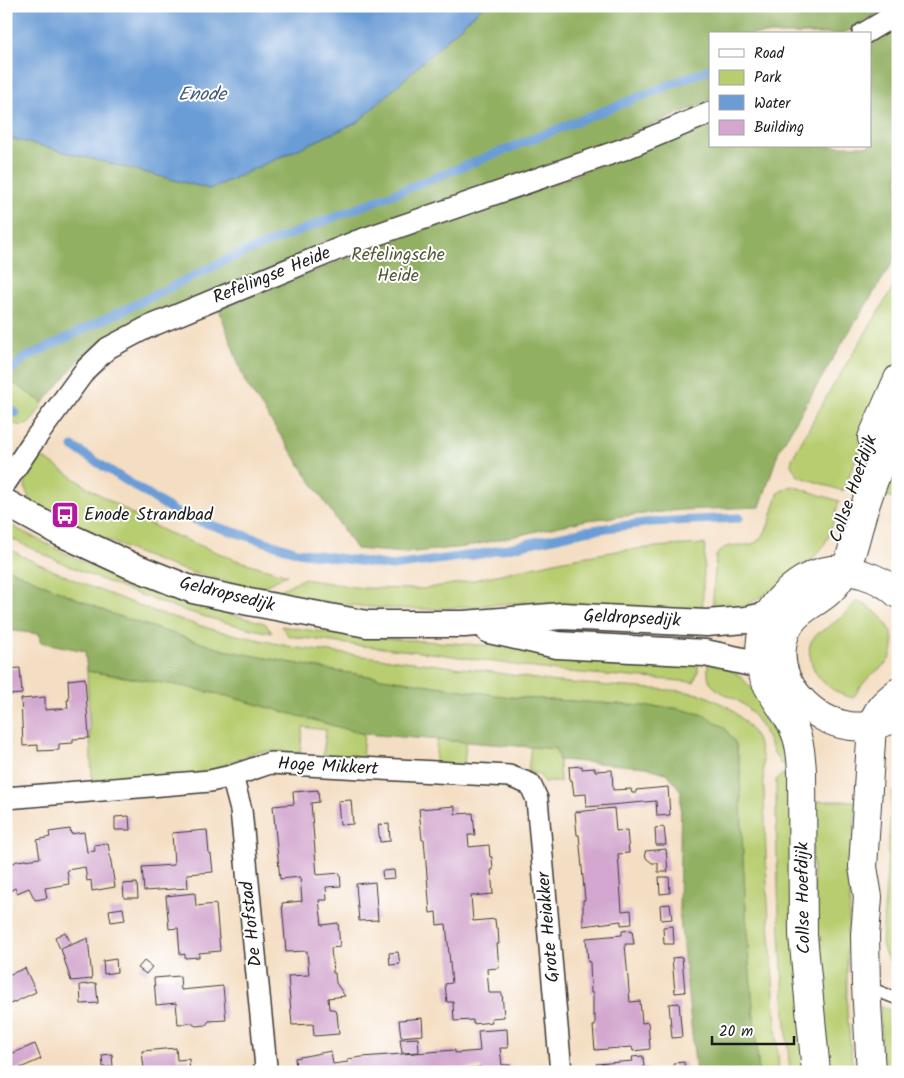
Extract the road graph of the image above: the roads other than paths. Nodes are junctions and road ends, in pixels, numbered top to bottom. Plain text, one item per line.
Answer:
1 (898, 13) edge
2 (866, 32) edge
3 (709, 113) edge
4 (898, 380) edge
5 (898, 419) edge
6 (6, 482) edge
7 (6, 503) edge
8 (834, 571) junction
9 (898, 594) edge
10 (769, 615) junction
11 (464, 624) junction
12 (773, 669) junction
13 (898, 692) edge
14 (887, 721) edge
15 (232, 776) junction
16 (530, 784) joint
17 (6, 798) edge
18 (866, 986) junction
19 (898, 998) edge
20 (264, 1072) edge
21 (561, 1072) edge
22 (816, 1072) edge
23 (871, 1072) edge

1 - 2 street
3 - 6 street, Refelingse Heide
4 - 8 main road, Collse Hoefdijk
5 - 8 main road, Collse Hoefdijk
7 - 11 street, Geldropsedijk
8 - 9 main road
8 - 10 main road
8 - 12 main road
10 - 11 street, Geldropsedijk
10 - 12 main road
11 - 12 street, Geldropsedijk
12 - 14 main road
12 - 22 main road, Collse Hoefdijk
13 - 14 main road
14 - 18 main road
15 - 16 street, Hoge Mikkert
15 - 17 street, Hoge Mikkert
15 - 20 street, De Hofstad
16 - 21 street, Grote Heiakker
18 - 19 lane
18 - 23 main road

